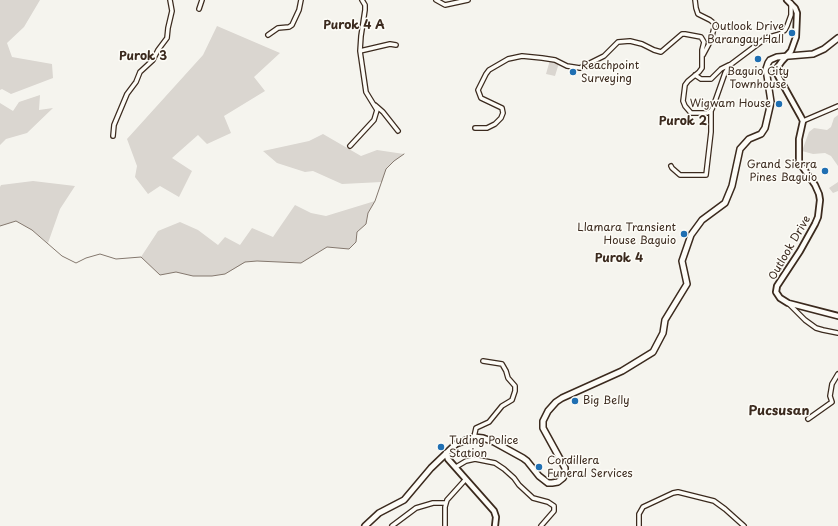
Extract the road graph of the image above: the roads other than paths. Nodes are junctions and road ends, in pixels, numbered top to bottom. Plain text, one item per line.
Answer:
1 (170, 0) edge
2 (202, 0) edge
3 (301, 0) edge
4 (362, 0) edge
5 (436, 0) edge
6 (468, 0) edge
7 (695, 0) edge
8 (789, 1) edge
9 (199, 9) dead end
10 (268, 35) dead end
11 (838, 38) edge
12 (396, 45) dead end
13 (360, 52) junction
14 (703, 56) junction
15 (785, 57) junction
16 (730, 64) junction
17 (695, 75) junction
18 (374, 104) junction
19 (838, 106) edge
20 (711, 111) junction
21 (803, 122) junction
22 (475, 128) dead end
23 (398, 131) dead end
24 (113, 136) dead end
25 (350, 146) dead end
26 (671, 166) dead end
27 (788, 303) junction
28 (838, 316) edge
29 (838, 333) edge
30 (483, 361) dead end
31 (838, 374) edge
32 (808, 419) dead end
33 (474, 438) junction
34 (446, 453) junction
35 (442, 458) junction
36 (448, 459) junction
37 (456, 468) junction
38 (465, 480) junction
39 (445, 503) junction
40 (365, 526) edge
41 (392, 526) edge
42 (445, 526) edge
43 (495, 526) edge
44 (542, 526) edge
45 (638, 526) edge
46 (744, 526) edge

1 - 24 street
2 - 9 street
3 - 10 street
4 - 13 street
5 - 6 street
7 - 14 street
8 - 15 street
8 - 16 street
11 - 15 main road
12 - 13 street
13 - 18 street
14 - 17 street
14 - 22 street
15 - 21 street
15 - 33 main road
16 - 17 street
16 - 20 street
17 - 20 street
18 - 23 street
18 - 25 street
19 - 21 street
20 - 26 street
21 - 27 street, Outlook Drive
27 - 28 street
27 - 29 street
30 - 33 street
31 - 32 street
33 - 34 main road
34 - 35 main road
34 - 36 street
35 - 36 street
35 - 40 main road
36 - 37 street
37 - 38 street
37 - 44 street
38 - 39 street
38 - 43 street
39 - 41 street
39 - 42 street
45 - 46 street

